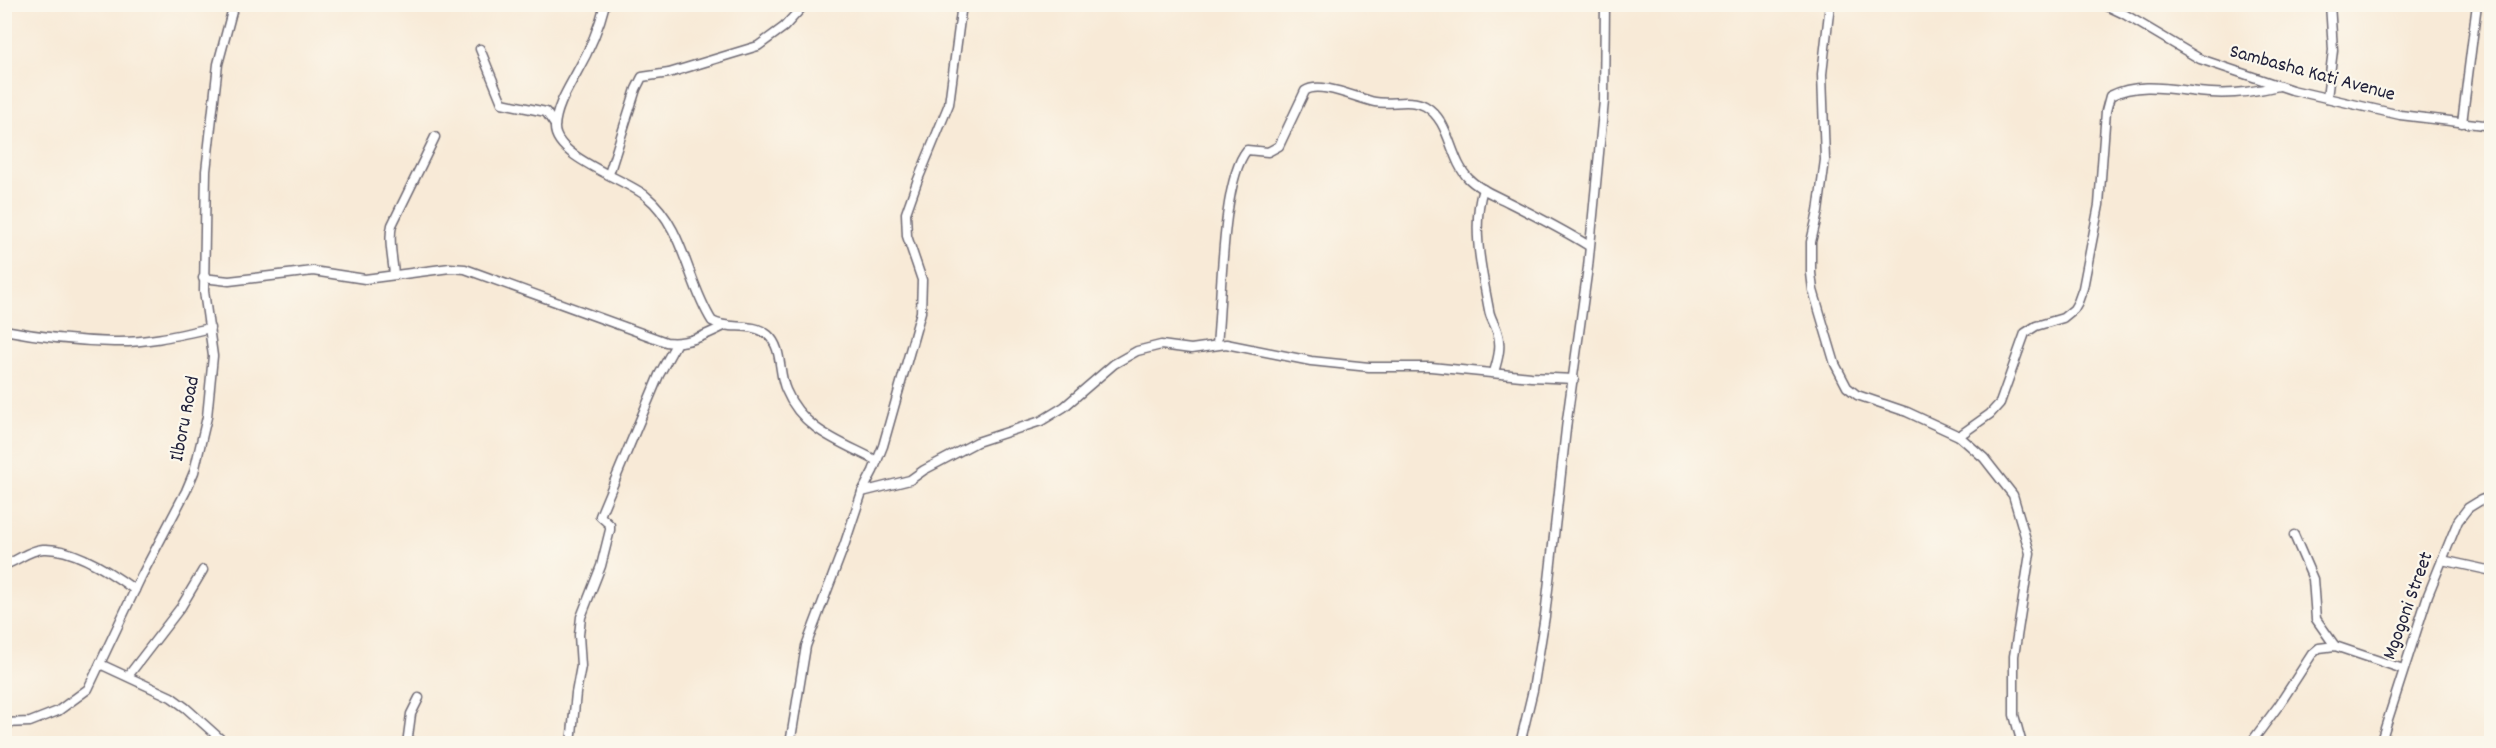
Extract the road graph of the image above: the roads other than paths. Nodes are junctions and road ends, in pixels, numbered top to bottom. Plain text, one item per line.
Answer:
1 (234, 4) edge
2 (605, 4) edge
3 (805, 4) edge
4 (962, 4) edge
5 (1605, 4) edge
6 (1830, 4) edge
7 (2103, 4) edge
8 (2330, 4) edge
9 (2476, 4) edge
10 (480, 49) dead end
11 (2279, 86) junction
12 (2327, 98) junction
13 (2462, 123) junction
14 (555, 125) junction
15 (2492, 126) edge
16 (435, 137) dead end
17 (609, 174) junction
18 (1483, 189) junction
19 (1589, 246) junction
20 (394, 275) junction
21 (203, 278) junction
22 (724, 326) junction
23 (210, 328) junction
24 (4, 330) edge
25 (676, 344) junction
26 (1217, 344) junction
27 (1494, 372) junction
28 (1574, 379) junction
29 (1959, 436) junction
30 (877, 462) junction
31 (862, 492) junction
32 (2492, 496) edge
33 (2294, 535) dead end
34 (2442, 560) junction
35 (4, 565) edge
36 (203, 570) dead end
37 (2492, 571) edge
38 (135, 590) junction
39 (2335, 646) junction
40 (100, 664) junction
41 (2403, 669) junction
42 (128, 676) junction
43 (419, 698) dead end
44 (4, 723) edge
45 (226, 744) edge
46 (407, 744) edge
47 (571, 744) edge
48 (790, 744) edge
49 (1520, 744) edge
50 (2022, 744) edge
51 (2250, 744) edge
52 (2380, 744) edge

1 - 21 street, Ilboru Road
2 - 14 street
3 - 17 street
4 - 30 street
5 - 19 street
6 - 29 street
7 - 11 street, Sambasha Kati Avenue
8 - 12 street
9 - 13 street
10 - 14 street
11 - 12 street, Sambasha Kati Avenue
11 - 29 street
12 - 13 street, Sambasha Kati Avenue
13 - 15 street, Sambasha Kati Avenue
14 - 17 street
16 - 20 street
17 - 22 street
18 - 19 street
18 - 26 street
18 - 27 street
19 - 28 street
20 - 21 street
20 - 25 street
21 - 23 street, Ilboru Road
22 - 25 street
22 - 30 street
23 - 24 street
23 - 38 street, Ilboru Road
25 - 47 street
26 - 27 street
26 - 31 street
27 - 28 street
28 - 49 street
29 - 50 street
30 - 31 street
31 - 48 street
32 - 34 street, Mgogoni Street
33 - 39 street
34 - 37 street
34 - 41 street, Mgogoni Street
35 - 38 street
36 - 42 street
38 - 40 street, Ilboru Road
39 - 41 street
39 - 51 street
40 - 42 street
40 - 44 street, Ilboru Road
41 - 52 street, Mgogoni Street
42 - 45 street
43 - 46 street

